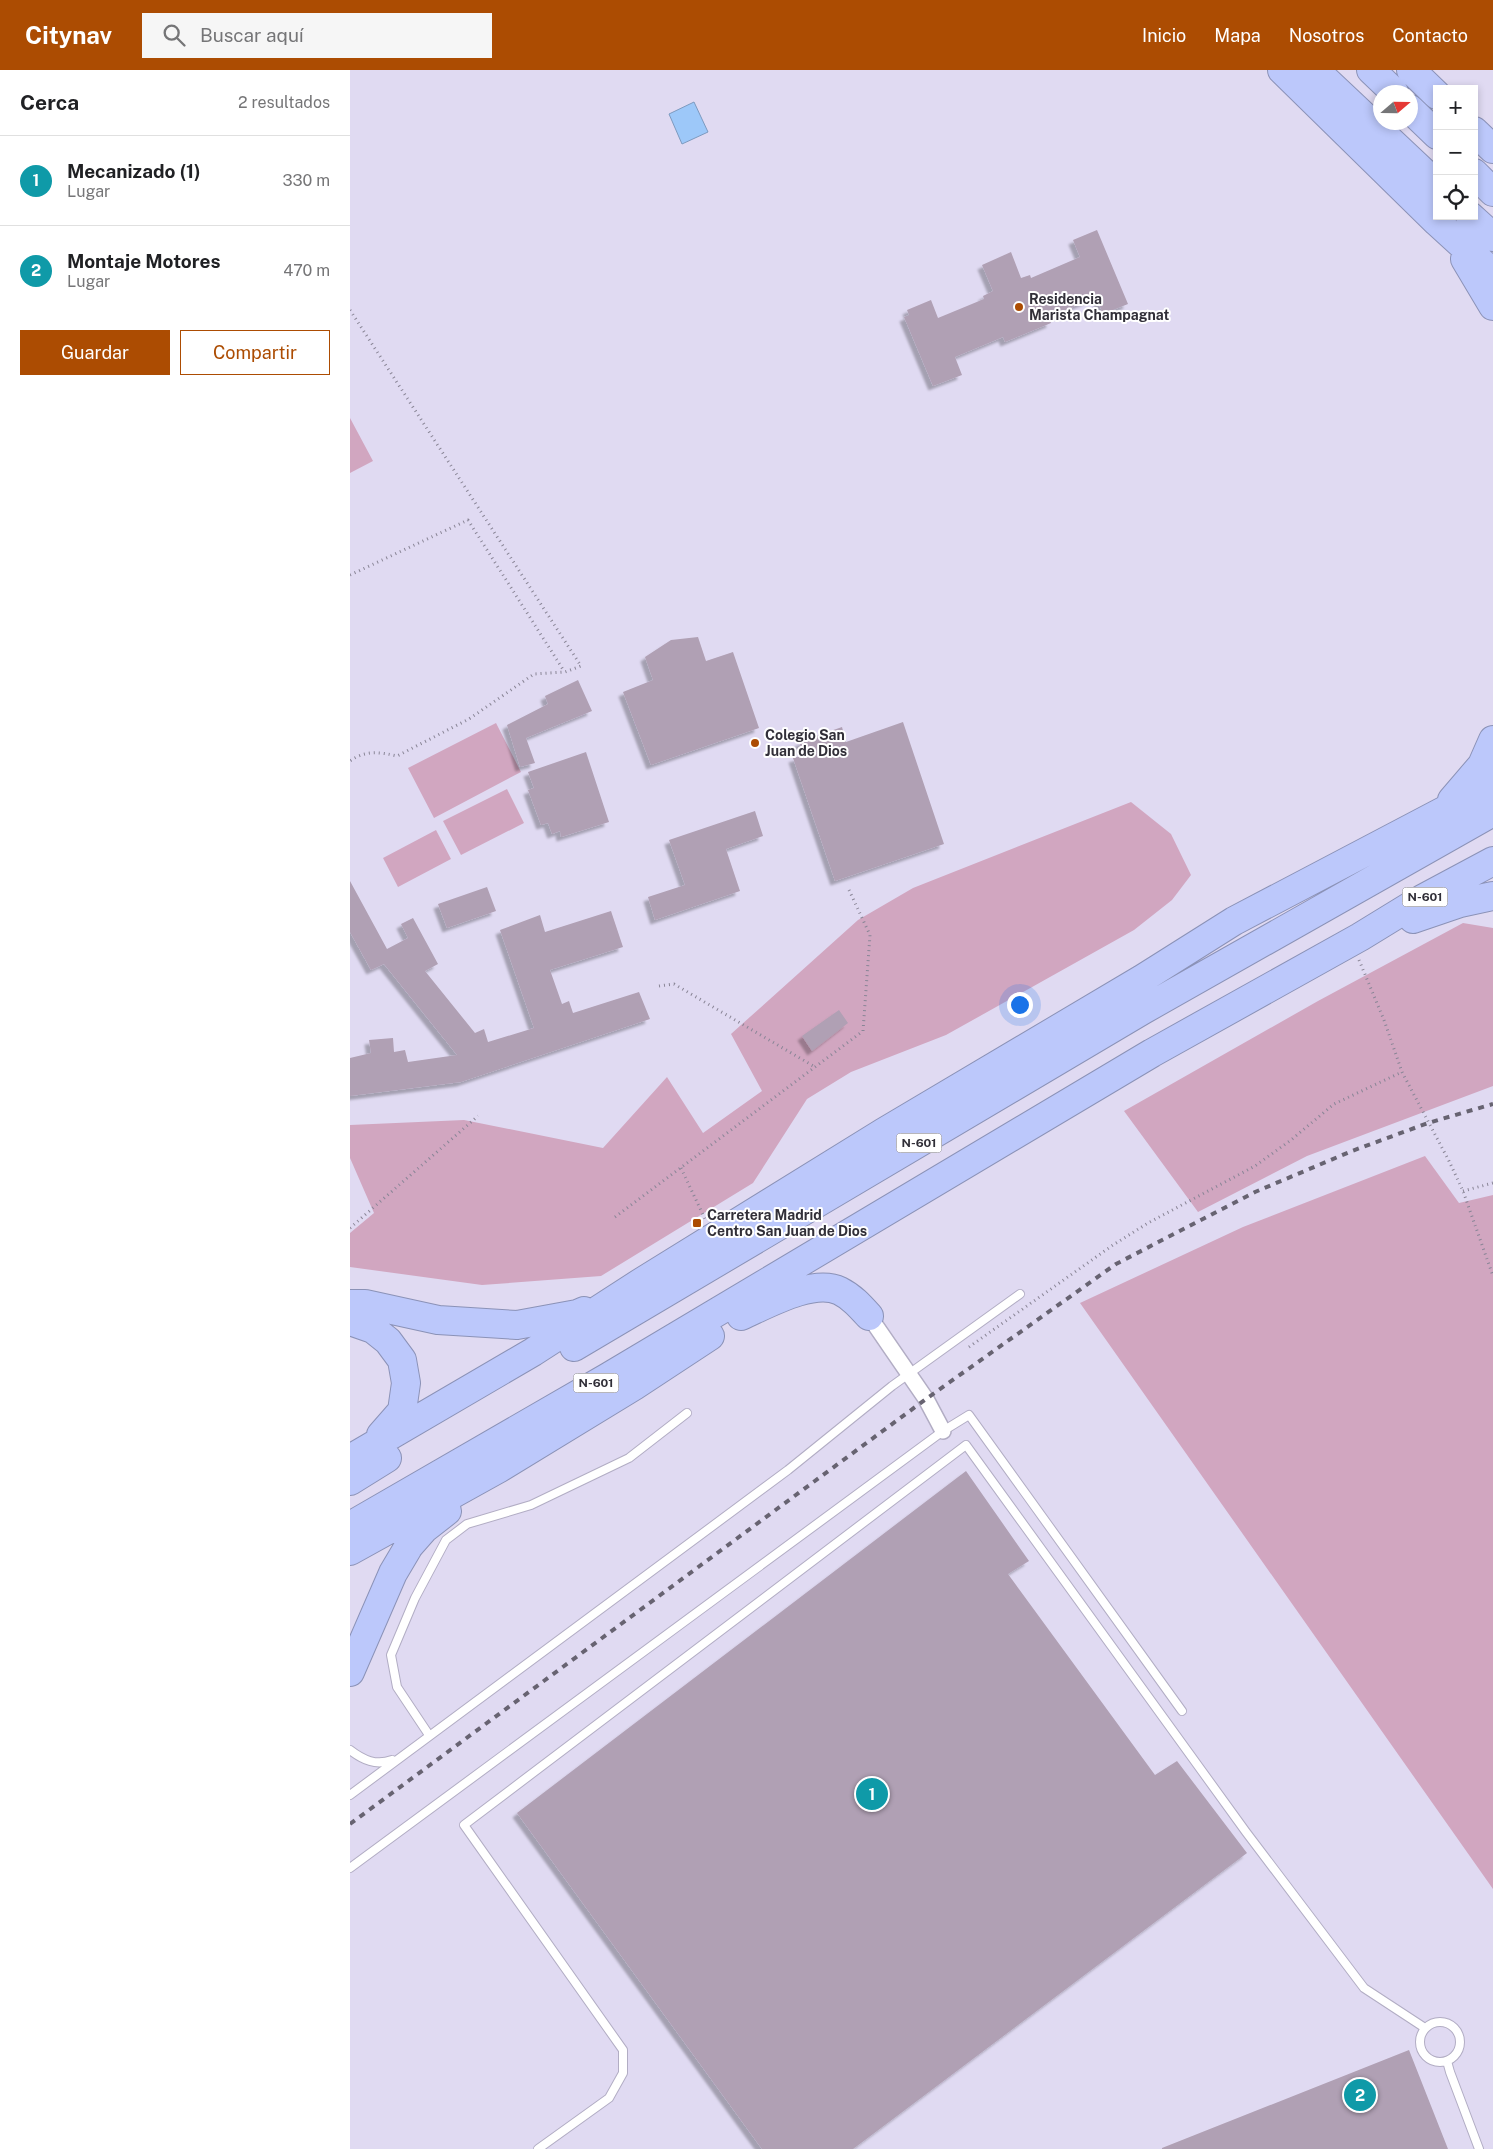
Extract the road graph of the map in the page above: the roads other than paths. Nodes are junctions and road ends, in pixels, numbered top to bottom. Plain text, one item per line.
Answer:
1 (1282, 70) edge
2 (1316, 70) edge
3 (1371, 70) edge
4 (1411, 70) edge
5 (1387, 85) edge
6 (1433, 91) edge
7 (1418, 117) edge
8 (1433, 131) edge
9 (1478, 135) edge
10 (1493, 149) edge
11 (1476, 175) edge
12 (1433, 181) edge
13 (1493, 192) edge
14 (1474, 220) edge
15 (1437, 222) junction
16 (1493, 237) edge
17 (1493, 273) edge
18 (1493, 306) edge
19 (1493, 740) edge
20 (1493, 785) edge
21 (1493, 812) edge
22 (1406, 830) junction
23 (1493, 861) edge
24 (1493, 896) edge
25 (1356, 939) junction
26 (1142, 978) junction
27 (841, 1238) junction
28 (643, 1281) junction
29 (1020, 1294) dead end
30 (350, 1304) edge
31 (741, 1316) junction
32 (869, 1316) joint
33 (350, 1321) edge
34 (908, 1374) junction
35 (687, 1414) dead end
36 (943, 1431) junction
37 (361, 1453) edge
38 (498, 1469) junction
39 (350, 1481) edge
40 (350, 1526) edge
41 (350, 1551) edge
42 (350, 1672) edge
43 (1182, 1712) dead end
44 (429, 1735) junction
45 (350, 1750) edge
46 (399, 1757) junction
47 (350, 1795) edge
48 (350, 1868) edge
49 (1425, 2028) junction
50 (1448, 2061) junction
51 (538, 2149) edge
52 (1479, 2149) edge

1 - 15 highway
2 - 12 highway
3 - 5 highway
4 - 6 highway
7 - 8 highway
9 - 10 highway
11 - 13 highway
14 - 16 highway
15 - 17 highway
15 - 18 highway
19 - 22 highway
20 - 22 highway
21 - 26 highway
21 - 39 highway, N-601
22 - 26 highway
23 - 25 highway, N-601
24 - 25 highway
25 - 27 highway, N-601
26 - 28 highway
27 - 31 highway
27 - 40 highway, N-601
28 - 30 highway
28 - 37 highway
29 - 34 lane
31 - 32 highway
31 - 38 highway
32 - 34 street
33 - 37 highway
34 - 36 street
34 - 44 lane
35 - 44 lane
36 - 43 lane
36 - 48 lane
38 - 41 highway
38 - 42 highway
44 - 46 lane
45 - 46 lane
46 - 47 lane
49 - 50 lane
49 - 50 lane
49 - 51 lane
50 - 52 lane

